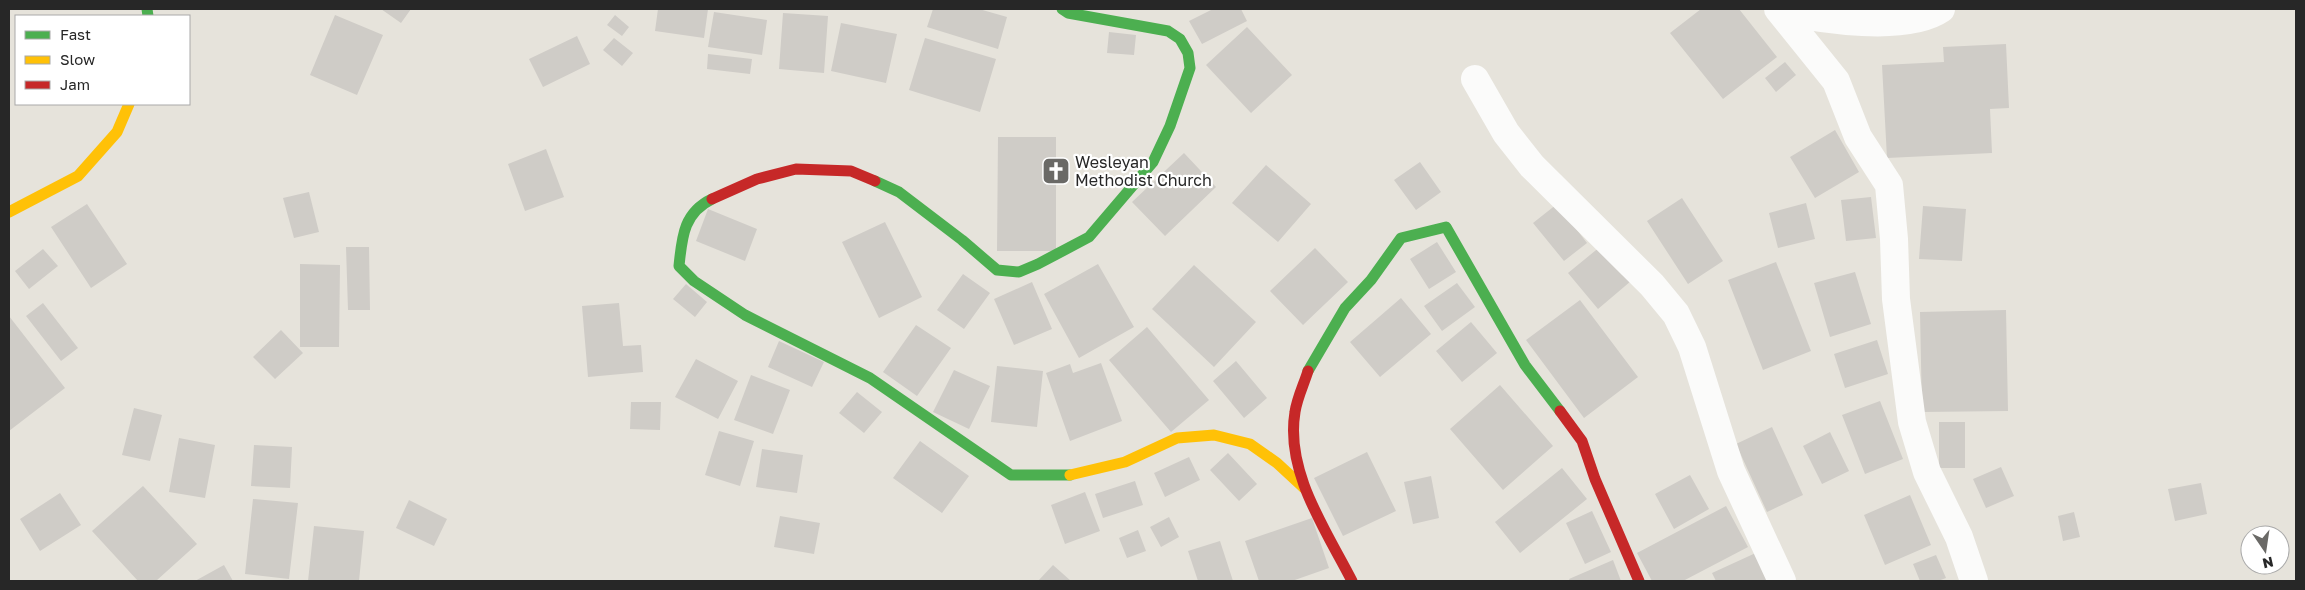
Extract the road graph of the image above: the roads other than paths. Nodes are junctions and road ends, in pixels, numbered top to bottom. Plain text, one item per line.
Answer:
1 (1062, 9) edge
2 (1941, 9) edge
3 (1779, 10) edge
4 (1475, 79) dead end
5 (129, 105) edge
6 (9, 212) edge
7 (1304, 488) junction
8 (1352, 581) edge
9 (1639, 581) edge
10 (1782, 581) edge
11 (1974, 581) edge

1 - 7 main road
2 - 3 street
3 - 11 street
4 - 10 street
5 - 6 main road
7 - 8 main road
7 - 9 main road

